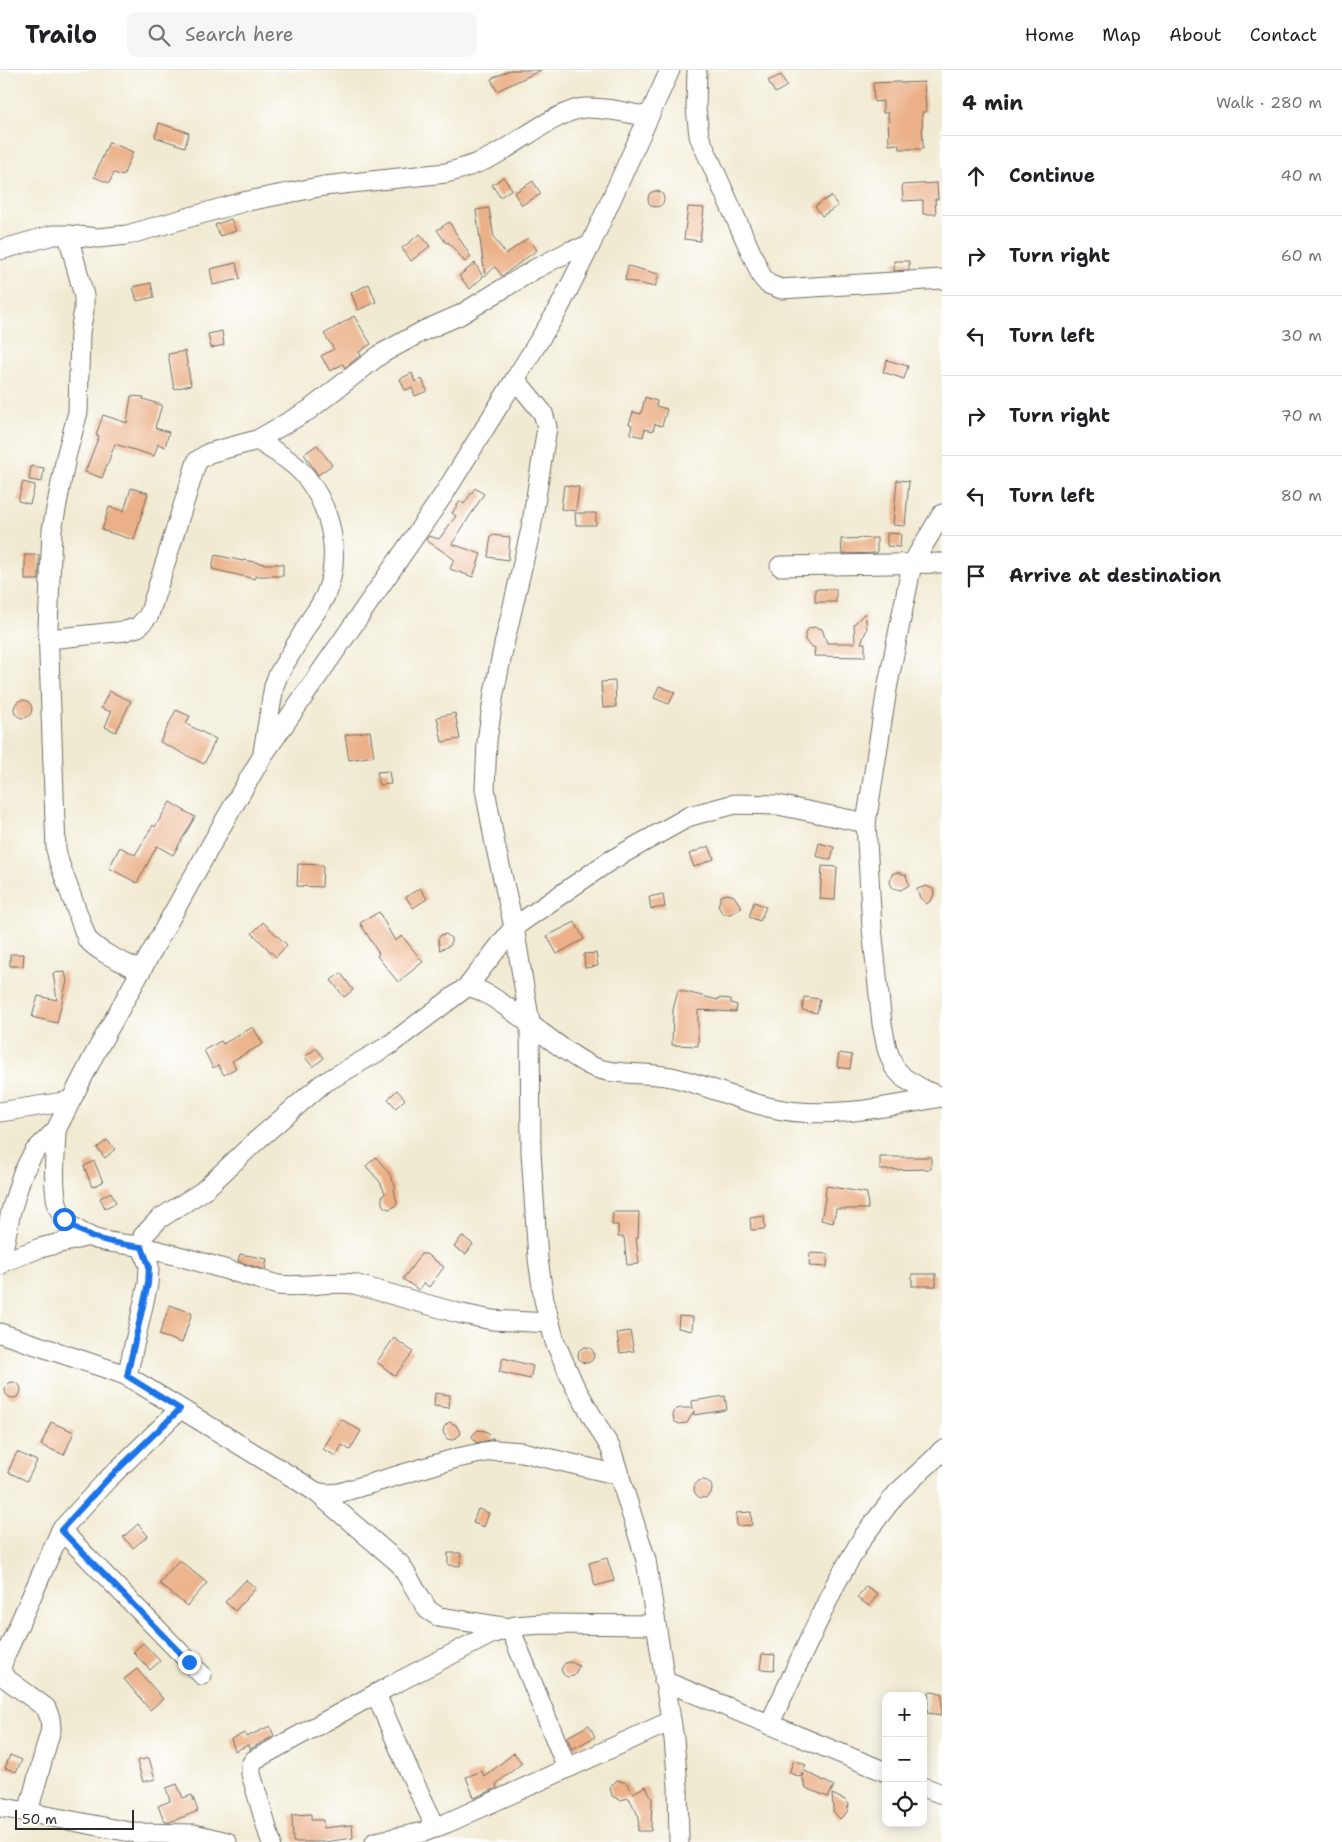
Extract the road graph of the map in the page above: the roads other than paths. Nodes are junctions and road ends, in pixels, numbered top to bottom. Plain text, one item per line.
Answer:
1 (670, 70) edge
2 (697, 70) edge
3 (648, 117) junction
4 (68, 235) junction
5 (590, 246) junction
6 (0, 250) edge
7 (942, 279) edge
8 (515, 379) junction
9 (257, 440) junction
10 (942, 514) edge
11 (942, 563) edge
12 (912, 564) junction
13 (780, 566) dead end
14 (49, 639) junction
15 (263, 756) junction
16 (866, 823) junction
17 (514, 927) junction
18 (141, 971) junction
19 (468, 986) junction
20 (530, 1023) junction
21 (942, 1097) edge
22 (70, 1101) junction
23 (0, 1112) edge
24 (56, 1130) junction
25 (89, 1236) junction
26 (142, 1247) junction
27 (0, 1264) edge
28 (550, 1324) junction
29 (0, 1332) edge
30 (127, 1376) junction
31 (180, 1409) junction
32 (942, 1450) edge
33 (619, 1475) junction
34 (316, 1492) junction
35 (61, 1530) junction
36 (656, 1625) junction
37 (510, 1628) junction
38 (202, 1676) dead end
39 (664, 1681) junction
40 (376, 1694) junction
41 (671, 1721) junction
42 (769, 1725) junction
43 (567, 1768) junction
44 (882, 1770) edge
45 (927, 1788) edge
46 (942, 1794) edge
47 (0, 1807) edge
48 (28, 1812) junction
49 (436, 1828) junction
50 (227, 1842) edge
51 (270, 1842) edge
52 (375, 1842) edge
53 (679, 1842) edge

1 - 3 street
2 - 7 street
3 - 4 street
3 - 5 street
4 - 6 street
4 - 14 street
5 - 8 street
5 - 9 street
8 - 15 street
8 - 17 street
9 - 14 street
9 - 15 street
10 - 12 street
11 - 12 street
12 - 13 street
12 - 16 street
14 - 18 street
15 - 18 street
16 - 17 street
16 - 21 street
17 - 19 street
17 - 20 street
18 - 22 street
19 - 20 street
19 - 26 street
20 - 21 street
20 - 28 street
22 - 23 street
22 - 24 street
24 - 25 street
24 - 27 street
25 - 26 street
25 - 27 street
26 - 28 street
26 - 30 street
28 - 33 street
29 - 30 street
30 - 31 street
31 - 34 street
31 - 35 street
32 - 42 street
33 - 34 street
33 - 36 street
34 - 37 street
35 - 38 street
35 - 48 street
36 - 37 street
36 - 39 street
37 - 40 street
37 - 43 street
39 - 41 street
39 - 42 street
40 - 49 street
40 - 51 street
41 - 43 street
41 - 53 street
42 - 44 street
43 - 49 street
45 - 46 street
47 - 48 street
48 - 50 street
49 - 52 street

